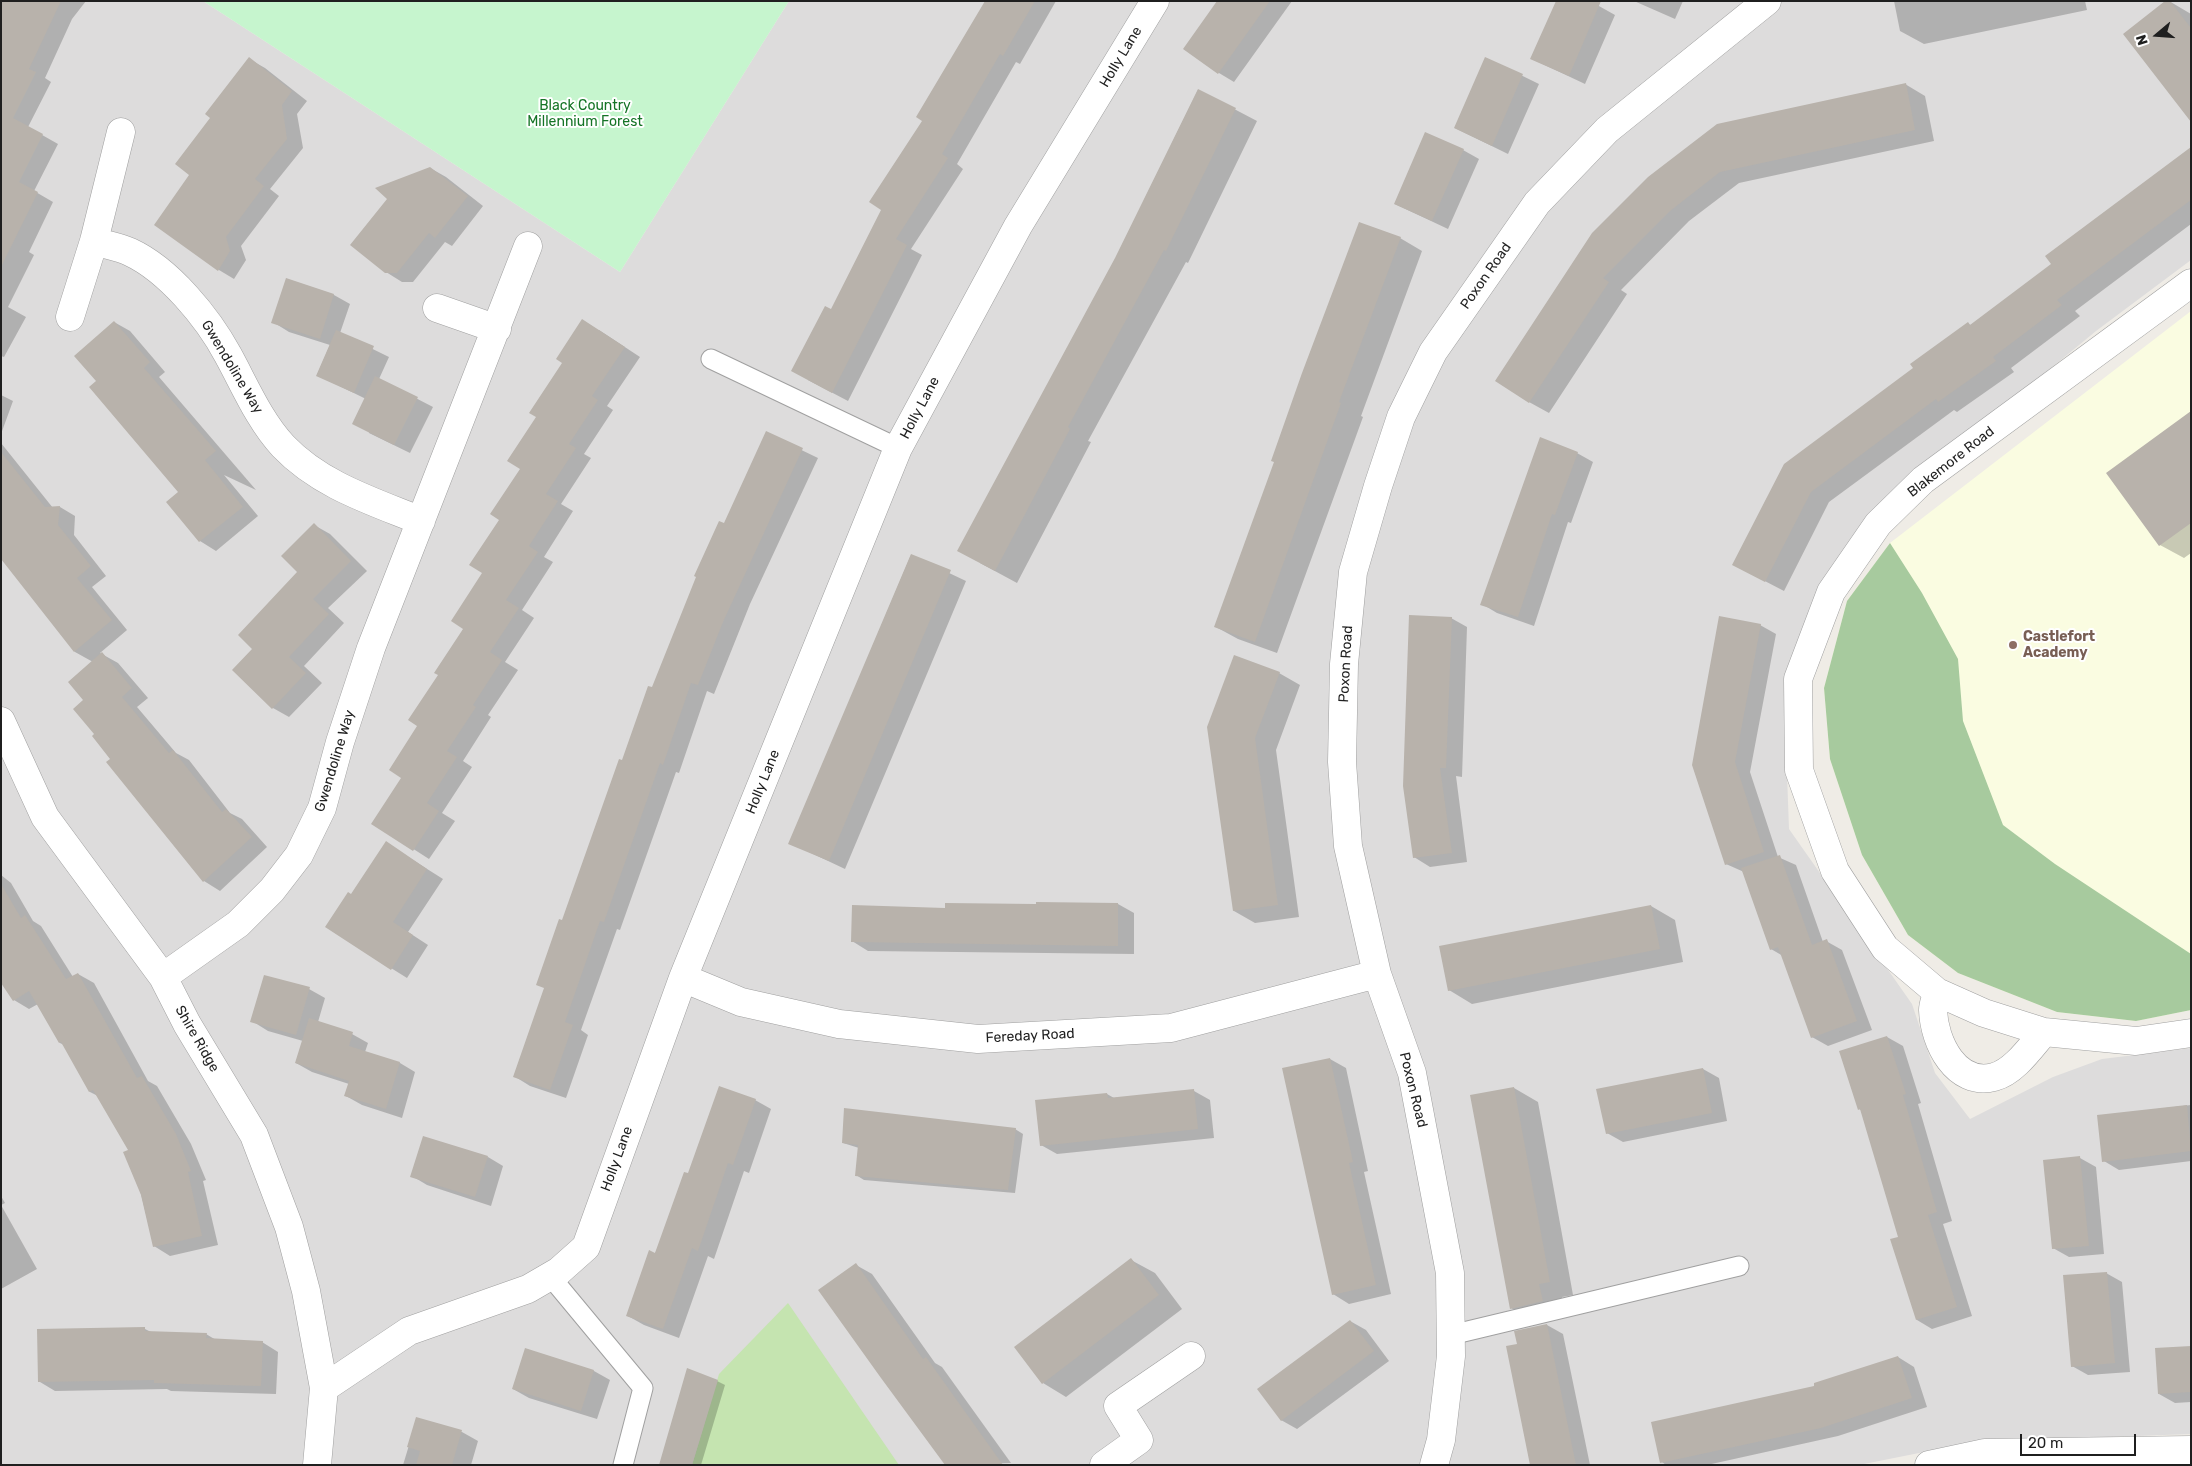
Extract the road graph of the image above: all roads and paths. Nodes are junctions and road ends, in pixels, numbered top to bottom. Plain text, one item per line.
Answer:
1 (1155, 1) edge
2 (1767, 1) edge
3 (120, 132) dead end
4 (94, 242) junction
5 (528, 246) dead end
6 (2191, 283) edge
7 (437, 308) dead end
8 (70, 317) dead end
9 (497, 329) junction
10 (711, 360) dead end
11 (898, 448) junction
12 (421, 521) junction
13 (1, 721) edge
14 (1377, 974) junction
15 (163, 977) junction
16 (683, 978) junction
17 (1937, 992) junction
18 (2044, 1032) junction
19 (2191, 1033) edge
20 (1739, 1266) dead end
21 (550, 1276) junction
22 (1451, 1336) junction
23 (1191, 1356) dead end
24 (324, 1388) junction
25 (2191, 1450) edge
26 (317, 1465) edge
27 (623, 1465) edge
28 (1104, 1465) edge
29 (1434, 1465) edge
30 (1929, 1465) edge

1 - 11 street, Holly Lane
2 - 14 street, Poxon Road
3 - 4 street
4 - 8 street
4 - 12 street, Gwendoline Way
5 - 9 street, Gwendoline Way
6 - 17 street, Blakemore Road
7 - 9 street
9 - 12 street, Gwendoline Way
10 - 11 lane
11 - 16 street, Holly Lane
12 - 15 street, Gwendoline Way
13 - 15 street, Shire Ridge
14 - 16 street, Fereday Road
14 - 22 street, Poxon Road
15 - 24 street, Shire Ridge
16 - 21 street, Holly Lane
17 - 18 street, Blakemore Road
17 - 18 street
18 - 19 street, Blakemore Road
20 - 22 lane
21 - 24 street, Holly Lane
21 - 27 lane
22 - 29 street, Poxon Road
23 - 28 street
24 - 26 street
25 - 30 street

